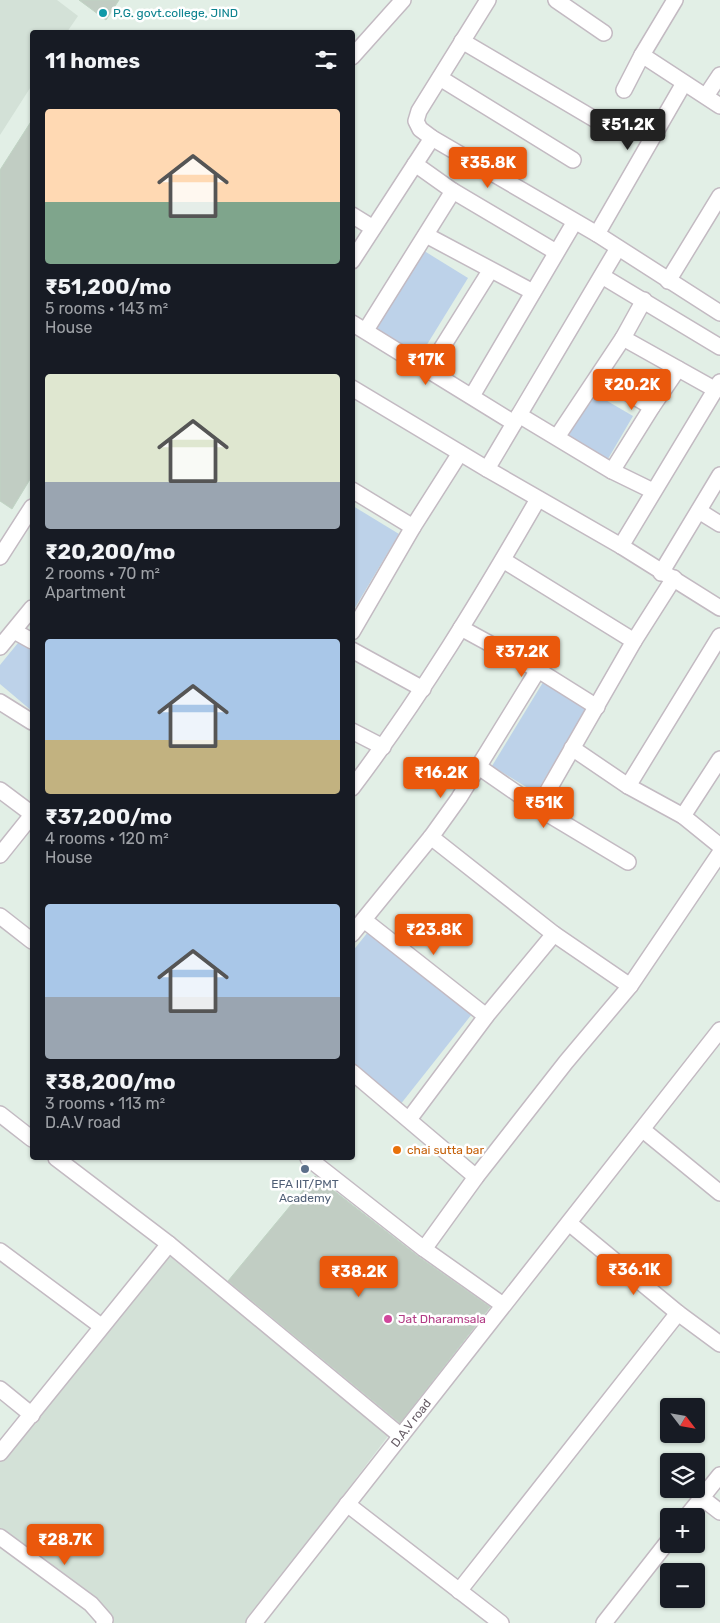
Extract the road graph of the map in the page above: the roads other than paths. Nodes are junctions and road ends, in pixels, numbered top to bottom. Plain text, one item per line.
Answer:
1 (403, 0) edge
2 (488, 0) edge
3 (556, 0) edge
4 (675, 0) edge
5 (604, 32) dead end
6 (462, 41) junction
7 (355, 53) edge
8 (642, 55) junction
9 (720, 75) edge
10 (440, 78) junction
11 (684, 83) junction
12 (624, 90) dead end
13 (706, 96) junction
14 (720, 106) edge
15 (596, 120) dead end
16 (432, 138) junction
17 (573, 160) dead end
18 (415, 164) junction
19 (453, 191) junction
20 (718, 206) edge
21 (355, 217) edge
22 (574, 222) junction
23 (373, 228) junction
24 (597, 234) junction
25 (426, 235) junction
26 (618, 248) junction
27 (556, 252) junction
28 (355, 256) edge
29 (490, 271) junction
30 (602, 276) junction
31 (668, 280) junction
32 (533, 292) junction
33 (644, 300) junction
34 (720, 313) edge
35 (359, 326) edge
36 (623, 338) junction
37 (720, 348) edge
38 (678, 369) junction
39 (428, 370) junction
40 (599, 376) junction
41 (718, 386) edge
42 (355, 390) edge
43 (472, 396) junction
44 (652, 407) junction
45 (517, 419) junction
46 (557, 437) junction
47 (460, 453) junction
48 (487, 469) junction
49 (612, 471) junction
50 (720, 475) edge
51 (653, 491) junction
52 (355, 492) edge
53 (538, 499) junction
54 (30, 510) edge
55 (699, 511) junction
56 (720, 524) edge
57 (413, 527) junction
58 (5, 540) edge
59 (621, 546) junction
60 (0, 557) edge
61 (503, 560) junction
62 (667, 575) junction
63 (720, 608) edge
64 (30, 611) edge
65 (355, 627) edge
66 (461, 628) junction
67 (14, 631) junction
68 (720, 636) edge
69 (30, 640) edge
70 (634, 641) junction
71 (0, 647) edge
72 (355, 652) edge
73 (538, 670) junction
74 (422, 689) junction
75 (0, 702) edge
76 (597, 707) junction
77 (30, 721) edge
78 (355, 732) edge
79 (384, 747) junction
80 (572, 748) junction
81 (720, 759) edge
82 (479, 767) junction
83 (355, 784) edge
84 (628, 786) junction
85 (0, 790) edge
86 (538, 808) junction
87 (30, 812) edge
88 (683, 816) junction
89 (30, 817) edge
90 (431, 837) junction
91 (720, 846) edge
92 (720, 853) edge
93 (0, 855) edge
94 (628, 862) dead end
95 (0, 916) edge
96 (364, 920) junction
97 (355, 930) edge
98 (554, 934) junction
99 (30, 939) edge
100 (630, 986) junction
101 (486, 1016) junction
102 (720, 1030) edge
103 (355, 1074) edge
104 (0, 1114) edge
105 (410, 1118) junction
106 (643, 1130) junction
107 (30, 1137) edge
108 (59, 1160) edge
109 (311, 1160) edge
110 (476, 1177) junction
111 (720, 1193) edge
112 (569, 1223) junction
113 (169, 1244) junction
114 (424, 1249) junction
115 (0, 1251) edge
116 (504, 1305) junction
117 (678, 1313) junction
118 (101, 1326) junction
119 (720, 1344) edge
120 (0, 1390) edge
121 (32, 1415) junction
122 (401, 1436) junction
123 (0, 1453) edge
124 (720, 1475) edge
125 (705, 1494) edge
126 (702, 1498) joint
127 (347, 1504) junction
128 (694, 1508) edge
129 (720, 1512) edge
130 (0, 1537) edge
131 (660, 1551) edge
132 (459, 1591) junction
133 (260, 1621) edge
134 (104, 1623) edge
135 (501, 1623) edge
136 (604, 1623) edge

1 - 7 street
2 - 6 street
3 - 5 street
4 - 8 street
6 - 10 street
6 - 15 street
8 - 11 street
8 - 12 street
9 - 13 street
10 - 16 street
10 - 17 street
11 - 13 street
11 - 24 street
13 - 14 street
16 - 18 street
16 - 22 street
18 - 19 street
18 - 23 street
19 - 25 street
19 - 27 street
20 - 31 street
21 - 23 street
22 - 24 street
22 - 27 street
23 - 28 street
24 - 26 street
25 - 29 street
25 - 35 street
26 - 30 street
26 - 31 street
27 - 32 street
29 - 32 street
29 - 39 street
30 - 33 street
30 - 45 street
31 - 34 street
32 - 43 street
33 - 36 street
33 - 37 street
35 - 39 street
36 - 38 street
36 - 40 street
38 - 41 street
38 - 44 street
39 - 43 street
40 - 44 street
40 - 46 street
41 - 51 street
42 - 47 street
43 - 45 street
44 - 49 street
45 - 46 street
45 - 48 street
46 - 49 street
47 - 48 street
47 - 57 street
48 - 53 street
49 - 51 street
50 - 55 street
51 - 59 street
52 - 57 street
53 - 59 street
53 - 61 street
54 - 58 street
55 - 56 street
55 - 62 street
57 - 65 street
58 - 60 street
59 - 62 street
61 - 66 street
61 - 70 street
62 - 63 street
62 - 70 street
64 - 67 street
66 - 73 street
66 - 74 street
67 - 69 street
67 - 71 street
68 - 84 street
70 - 76 street
72 - 74 street
73 - 76 street
73 - 82 street
74 - 79 street
75 - 77 street
76 - 80 street
78 - 79 street
79 - 83 street
80 - 84 street
80 - 86 street
81 - 88 street
82 - 86 street
82 - 90 street
84 - 88 street
85 - 87 street
86 - 94 street
88 - 91 street
89 - 93 street
90 - 96 street
90 - 98 street
92 - 100 street
95 - 99 street
96 - 97 street
96 - 101 street
98 - 100 street
98 - 101 street
100 - 110 street
101 - 105 street
102 - 106 street, D.A.V road
103 - 105 street
104 - 107 street
105 - 110 street
106 - 111 street
106 - 112 street, D.A.V road
108 - 113 street
109 - 114 street
110 - 114 street
112 - 116 street, D.A.V road
112 - 117 street
113 - 118 street
113 - 122 street
114 - 116 street
115 - 118 street
116 - 122 street, D.A.V road
117 - 119 street
117 - 132 street
118 - 121 street
120 - 121 street
121 - 123 street
122 - 127 street, D.A.V road
124 - 125 street
126 - 128 street
126 - 129 street
127 - 132 street
127 - 133 street, D.A.V road
130 - 134 street
131 - 136 street
132 - 135 street

